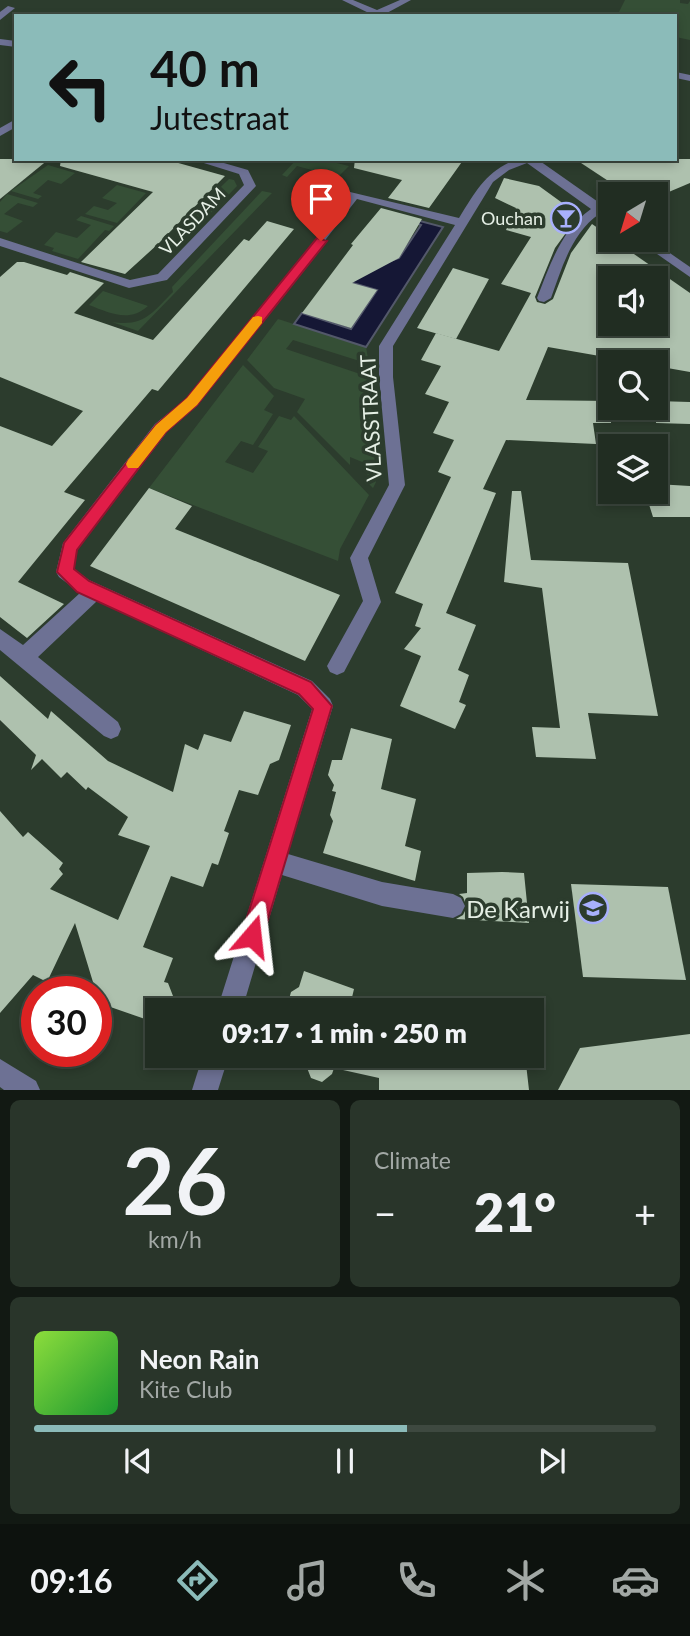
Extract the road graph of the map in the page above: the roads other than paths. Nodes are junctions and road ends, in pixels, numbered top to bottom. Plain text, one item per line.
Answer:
1 (345, 0) edge
2 (407, 0) edge
3 (11, 8) dead end
4 (381, 14) edge
5 (0, 17) edge
6 (203, 161) edge
7 (524, 161) edge
8 (531, 161) edge
9 (598, 208) edge
10 (598, 210) edge
11 (463, 223) junction
12 (0, 242) edge
13 (16, 247) junction
14 (660, 252) edge
15 (0, 260) edge
16 (690, 273) edge
17 (544, 298) dead end
18 (94, 592) junction
19 (0, 638) edge
20 (23, 657) junction
21 (337, 666) dead end
22 (110, 729) dead end
23 (274, 862) junction
24 (453, 906) dead end
25 (233, 998) edge
26 (212, 1068) edge
27 (0, 1072) edge
28 (27, 1090) edge
29 (205, 1090) edge

1 - 4 street
2 - 4 street
3 - 5 street
6 - 13 street, VLASDAM
7 - 11 street, VLASSTRAAT
8 - 9 street
10 - 17 street
11 - 18 street
11 - 21 street, VLASSTRAAT
12 - 13 street, VLASDAM
13 - 15 street
14 - 16 street
18 - 20 street
18 - 23 street
19 - 20 street
20 - 22 street
23 - 24 street
23 - 25 street
26 - 29 street
27 - 28 street

